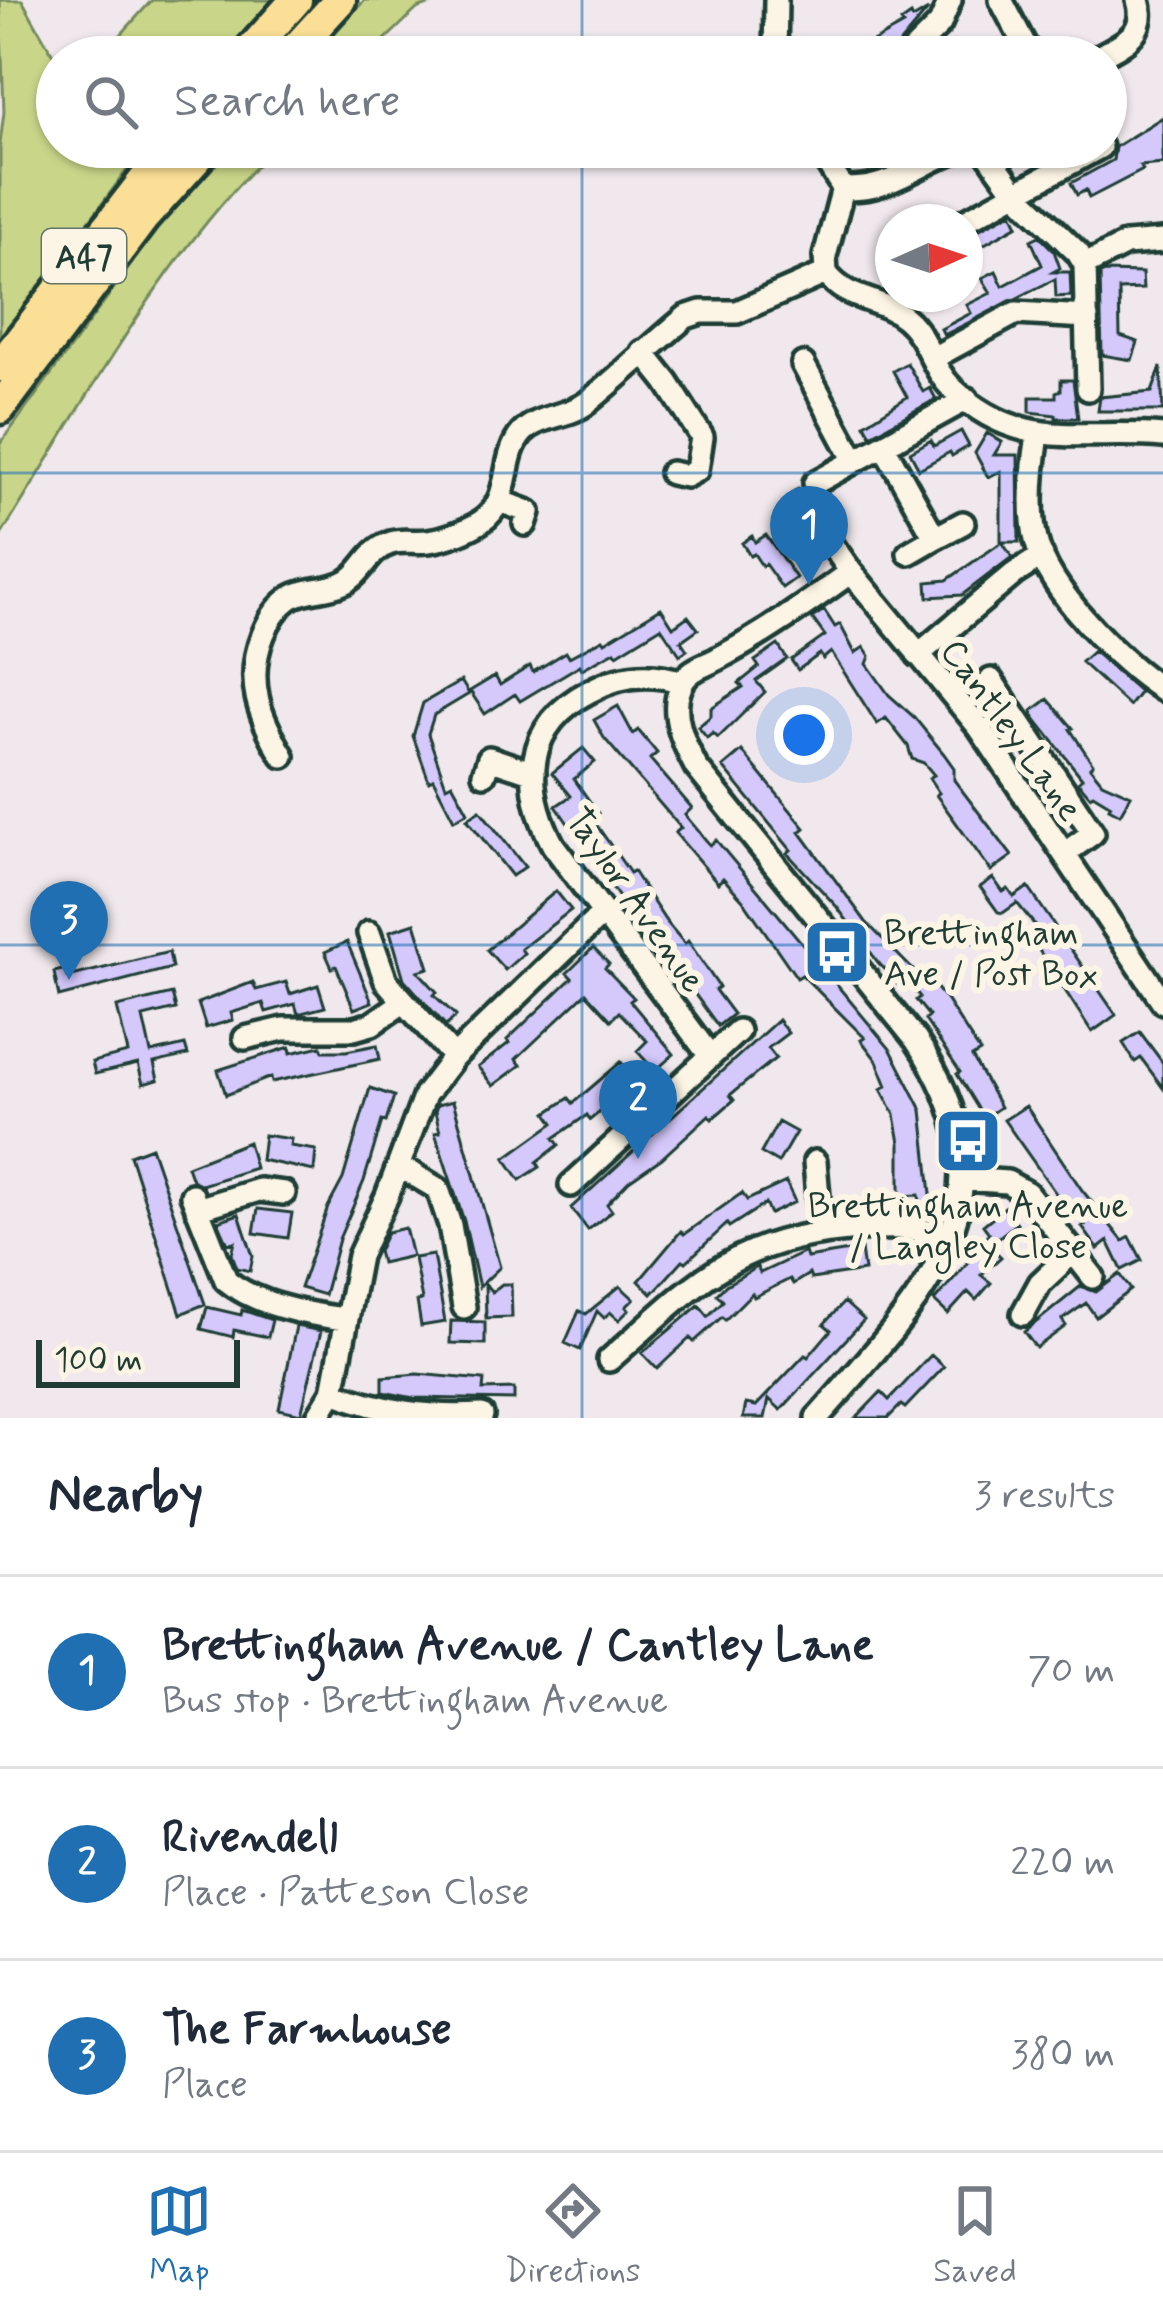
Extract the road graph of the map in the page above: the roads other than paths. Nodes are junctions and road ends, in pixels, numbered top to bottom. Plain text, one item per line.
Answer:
1 (295, 0) edge
2 (340, 0) edge
3 (776, 0) edge
4 (950, 0) edge
5 (1001, 0) edge
6 (1138, 0) edge
7 (263, 36) edge
8 (307, 36) edge
9 (775, 36) edge
10 (928, 36) edge
11 (1020, 36) edge
12 (1127, 39) edge
13 (154, 168) edge
14 (188, 168) edge
15 (831, 168) edge
16 (914, 168) edge
17 (998, 168) edge
18 (1062, 168) edge
19 (843, 188) junction
20 (1016, 193) junction
21 (983, 211) edge
22 (1163, 241) edge
23 (1085, 266) junction
24 (826, 273) junction
25 (1087, 317) junction
26 (643, 352) junction
27 (932, 358) junction
28 (803, 364) dead end
29 (1112, 364) dead end
30 (1088, 365) junction
31 (0, 366) edge
32 (1088, 389) dead end
33 (967, 399) junction
34 (0, 408) edge
35 (1038, 435) junction
36 (1161, 435) edge
37 (884, 446) junction
38 (855, 461) junction
39 (671, 473) dead end
40 (500, 501) junction
41 (528, 513) dead end
42 (963, 524) dead end
43 (935, 538) junction
44 (909, 553) dead end
45 (1042, 556) junction
46 (851, 572) junction
47 (918, 655) junction
48 (991, 680) dead end
49 (682, 682) junction
50 (1163, 690) edge
51 (283, 756) dead end
52 (489, 758) dead end
53 (534, 773) junction
54 (1064, 854) junction
55 (603, 913) junction
56 (378, 942) dead end
57 (1163, 1001) edge
58 (402, 1004) junction
59 (254, 1030) dead end
60 (738, 1030) dead end
61 (710, 1056) junction
62 (454, 1057) junction
63 (815, 1162) dead end
64 (399, 1166) junction
65 (962, 1179) junction
66 (278, 1185) dead end
67 (572, 1185) dead end
68 (821, 1232) junction
69 (949, 1238) junction
70 (467, 1296) dead end
71 (1030, 1310) dead end
72 (344, 1319) junction
73 (620, 1357) dead end
74 (333, 1392) junction
75 (470, 1417) edge
76 (317, 1418) edge
77 (817, 1418) edge

1 - 7 highway
2 - 8 highway
3 - 9 street
4 - 10 street
5 - 11 street
6 - 12 street
13 - 31 highway, A47
14 - 34 highway, A47
15 - 19 street
16 - 19 street
17 - 20 street
18 - 20 street
19 - 24 street
20 - 21 street
20 - 23 street
22 - 23 street
23 - 25 street
24 - 26 street
24 - 27 street
25 - 27 street
25 - 30 street
26 - 39 street
26 - 40 street
27 - 33 street
28 - 38 street
29 - 30 street
30 - 32 street
33 - 35 street
33 - 37 street
35 - 36 street
35 - 45 street
37 - 38 street
37 - 43 street
38 - 46 street, Cantley Lane
40 - 41 street
40 - 51 street
42 - 43 street
43 - 44 street
45 - 47 street
45 - 50 street
46 - 47 street, Cantley Lane
46 - 49 street
47 - 54 street, Cantley Lane
48 - 54 street
49 - 53 street
49 - 65 street
52 - 53 street
53 - 55 street, Taylor Avenue
54 - 57 street, Cantley Lane
55 - 61 street, Taylor Avenue
55 - 62 street
56 - 58 street
58 - 59 street
58 - 62 street
60 - 61 street
61 - 67 street
62 - 64 street
63 - 68 street
64 - 70 street
64 - 72 street
65 - 69 street
65 - 71 street
66 - 72 street
68 - 69 street
68 - 73 street
69 - 77 street
72 - 74 street
74 - 75 street
74 - 76 street

